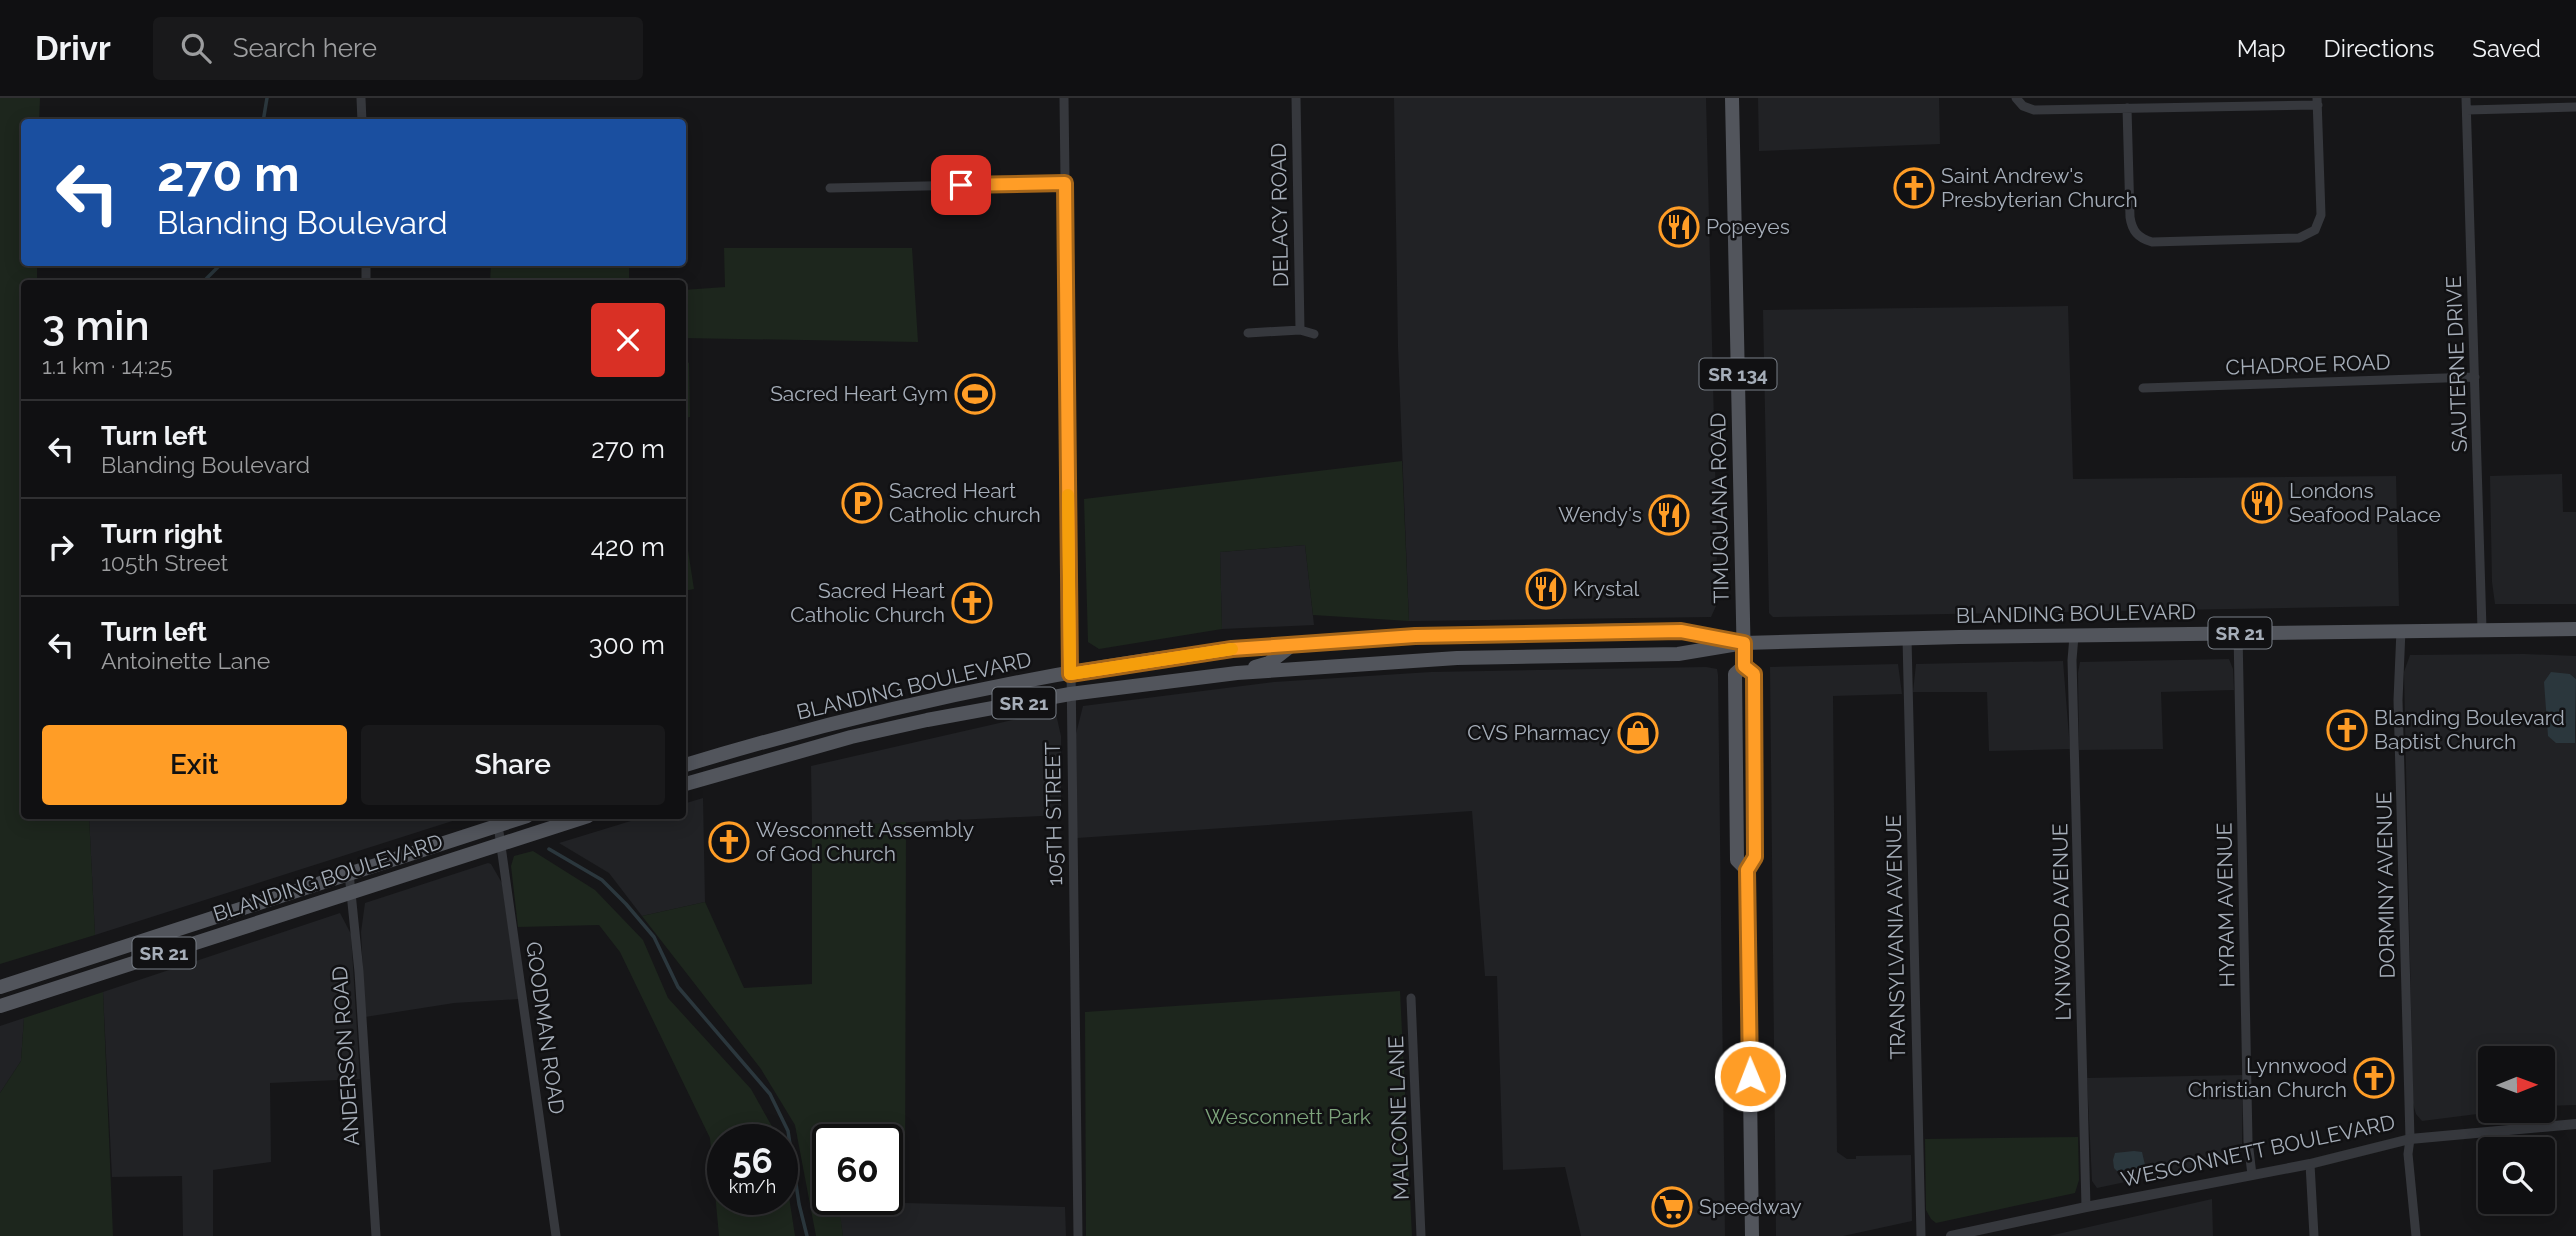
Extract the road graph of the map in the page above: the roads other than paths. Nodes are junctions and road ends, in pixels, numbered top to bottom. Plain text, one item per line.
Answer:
1 (361, 98) edge
2 (1064, 98) edge
3 (1296, 98) edge
4 (1732, 98) edge
5 (2466, 98) edge
6 (2017, 99) edge
7 (2317, 102) edge
8 (2576, 107) edge
9 (2127, 108) junction
10 (2467, 110) junction
11 (362, 119) edge
12 (1065, 183) junction
13 (830, 188) dead end
14 (1300, 330) junction
15 (1248, 333) dead end
16 (1314, 334) dead end
17 (2474, 377) junction
18 (2143, 388) dead end
19 (2482, 629) junction
20 (2576, 629) edge
21 (2400, 630) junction
22 (2238, 633) junction
23 (2074, 636) junction
24 (1388, 638) junction
25 (1907, 638) junction
26 (1744, 643) junction
27 (1292, 645) junction
28 (1296, 668) junction
29 (1237, 673) junction
30 (1070, 674) junction
31 (1070, 694) junction
32 (846, 720) junction
33 (851, 737) junction
34 (686, 765) edge
35 (686, 784) edge
36 (517, 819) edge
37 (579, 819) edge
38 (498, 825) junction
39 (500, 844) junction
40 (349, 873) junction
41 (351, 893) junction
42 (179, 929) junction
43 (182, 947) junction
44 (47, 971) junction
45 (0, 987) edge
46 (0, 996) edge
47 (1411, 998) dead end
48 (0, 1006) edge
49 (2576, 1124) edge
50 (2410, 1139) junction
51 (2310, 1164) junction
52 (2252, 1175) junction
53 (2086, 1206) junction
54 (376, 1236) edge
55 (556, 1236) edge
56 (1078, 1236) edge
57 (1421, 1236) edge
58 (1752, 1236) edge
59 (1921, 1236) edge
60 (1951, 1236) edge
61 (2314, 1236) edge
62 (2416, 1236) edge

1 - 11 street
2 - 12 street, 105TH STREET
3 - 14 street, DELACY ROAD
4 - 26 main road, TIMUQUANA ROAD / SR 134
5 - 10 street, SAUTERNE DRIVE
6 - 9 street
7 - 9 street
7 - 9 street
8 - 10 street
10 - 17 street, SAUTERNE DRIVE
12 - 13 street
12 - 30 street, 105TH STREET
14 - 15 street
14 - 16 street
17 - 18 street, CHADROE ROAD
17 - 19 street, SAUTERNE DRIVE
19 - 20 main road, BLANDING BOULEVARD / SR 21
19 - 21 main road, BLANDING BOULEVARD / SR 21
21 - 22 main road, BLANDING BOULEVARD / SR 21
21 - 50 street, DORMINY AVENUE
22 - 23 main road, BLANDING BOULEVARD / SR 21
22 - 52 street, HYRAM AVENUE
23 - 25 main road, BLANDING BOULEVARD / SR 21
23 - 53 street, LYNWOOD AVENUE
24 - 26 main road, BLANDING BOULEVARD / SR 21
24 - 27 main road, BLANDING BOULEVARD / SR 21
24 - 28 main road
25 - 26 main road, BLANDING BOULEVARD / SR 21
25 - 59 street, TRANSYLVANIA AVENUE
26 - 28 main road, BLANDING BOULEVARD / SR 21
26 - 58 main road, TIMUQUANA ROAD / SR 134
27 - 29 main road
27 - 30 main road, BLANDING BOULEVARD / SR 21
28 - 29 main road, BLANDING BOULEVARD / SR 21
29 - 31 main road, BLANDING BOULEVARD / SR 21
30 - 31 street, 105TH STREET
30 - 32 main road, BLANDING BOULEVARD / SR 21
31 - 33 main road, BLANDING BOULEVARD / SR 21
31 - 56 street, 105TH STREET
32 - 33 street
32 - 34 main road, BLANDING BOULEVARD / SR 21
33 - 35 main road, BLANDING BOULEVARD / SR 21
36 - 38 main road, BLANDING BOULEVARD / SR 21
37 - 39 main road, BLANDING BOULEVARD / SR 21
38 - 39 street, GOODMAN ROAD
38 - 40 main road, BLANDING BOULEVARD / SR 21
39 - 41 main road, BLANDING BOULEVARD / SR 21
39 - 55 street, GOODMAN ROAD
40 - 41 street, ANDERSON ROAD
40 - 42 main road, BLANDING BOULEVARD / SR 21
41 - 43 main road, BLANDING BOULEVARD / SR 21
41 - 54 street, ANDERSON ROAD
42 - 43 main road
42 - 44 main road, BLANDING BOULEVARD / SR 21
43 - 48 main road, BLANDING BOULEVARD / SR 21
44 - 45 main road, BLANDING BOULEVARD / SR 21
44 - 46 main road
47 - 57 street, MALCONE LANE
49 - 50 street, WESCONNETT BOULEVARD
50 - 51 street, WESCONNETT BOULEVARD
50 - 62 street, DORMINY AVENUE
51 - 52 street, WESCONNETT BOULEVARD
51 - 61 street
52 - 53 street, WESCONNETT BOULEVARD
53 - 60 street, WESCONNETT BOULEVARD

